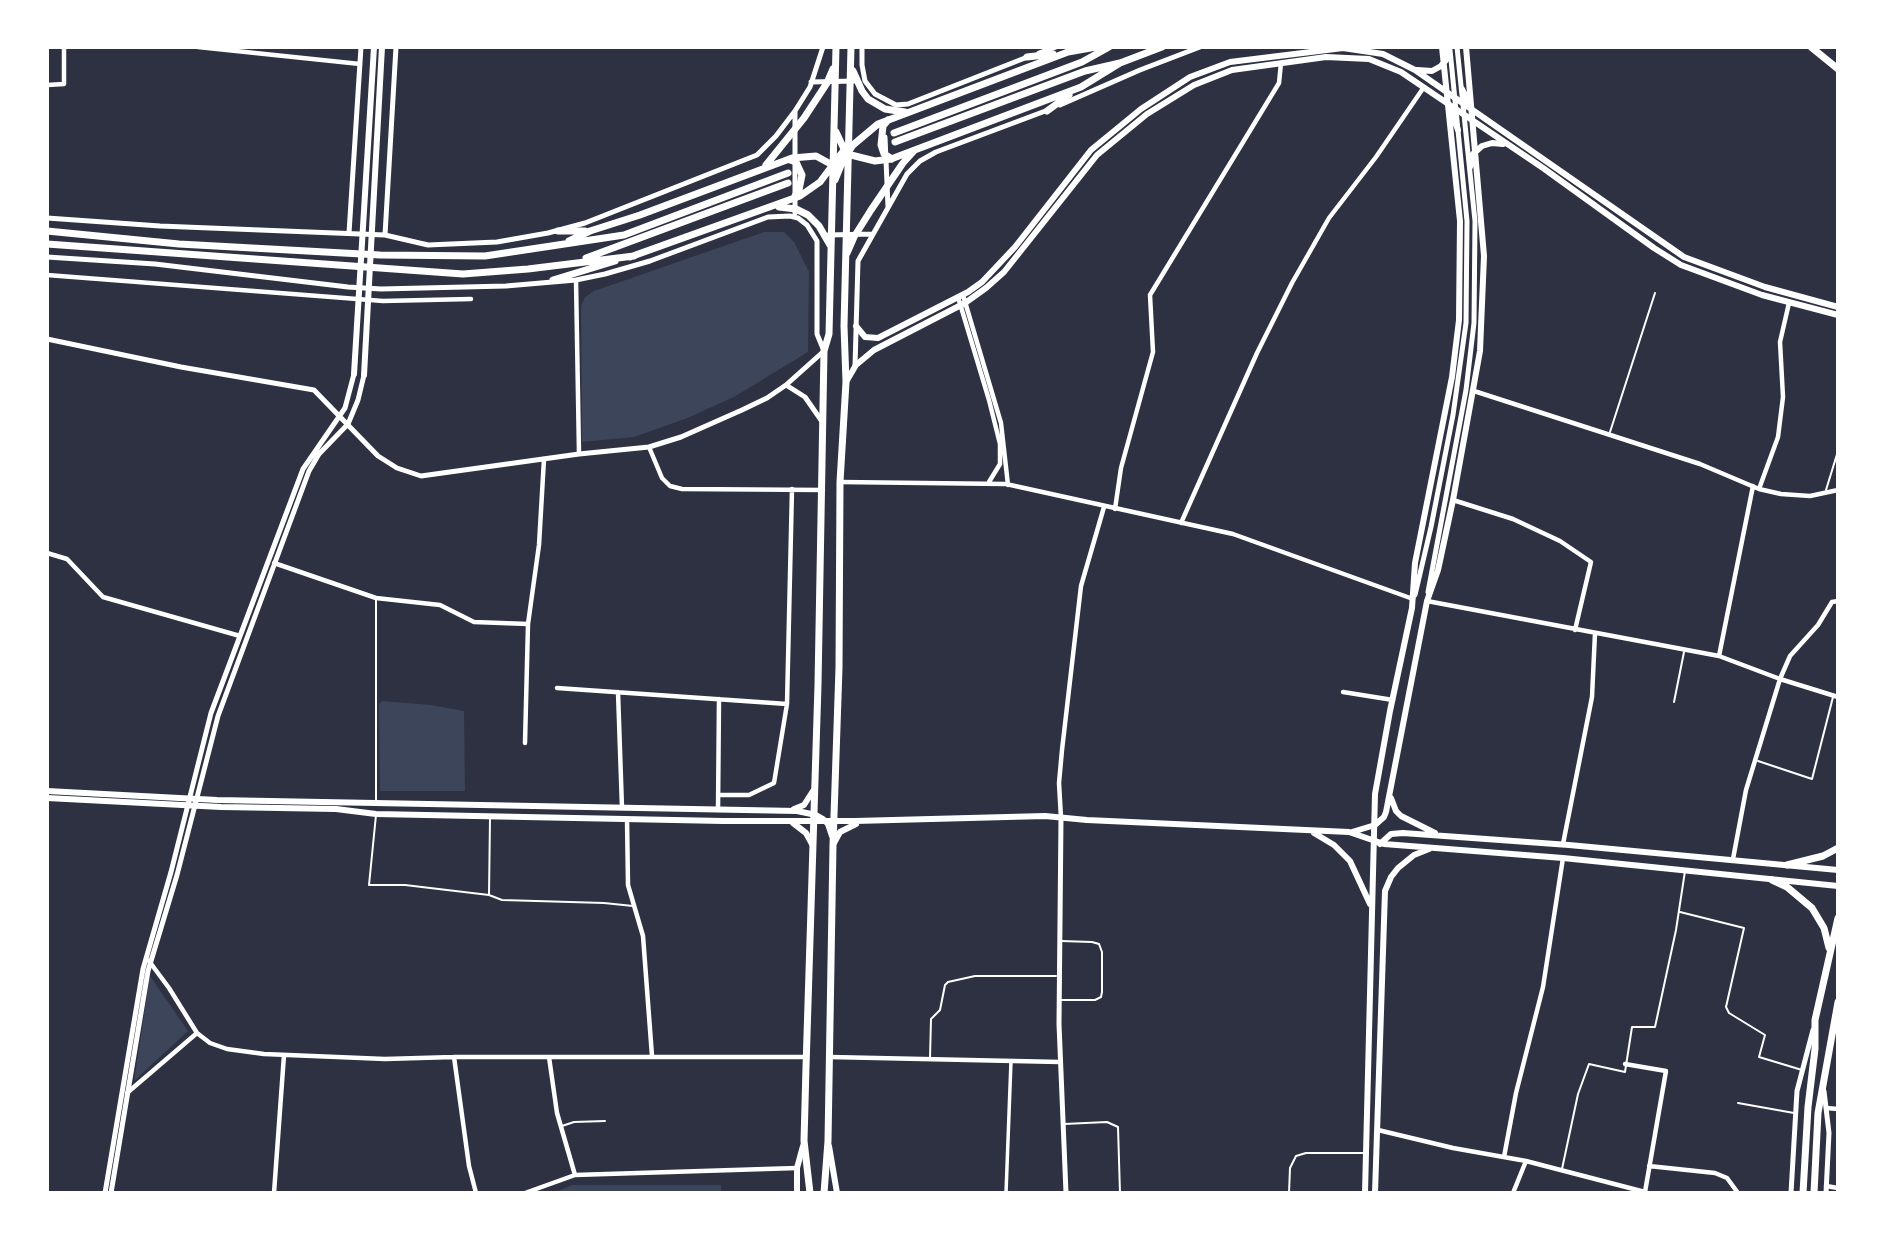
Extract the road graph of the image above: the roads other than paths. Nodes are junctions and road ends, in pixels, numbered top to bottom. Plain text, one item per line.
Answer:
1 (64, 47) edge
2 (198, 47) edge
3 (361, 47) edge
4 (373, 47) edge
5 (382, 47) edge
6 (396, 47) edge
7 (823, 47) edge
8 (836, 47) edge
9 (851, 47) edge
10 (862, 47) edge
11 (1056, 47) edge
12 (1096, 47) edge
13 (1109, 47) edge
14 (1162, 47) edge
15 (1200, 47) edge
16 (1442, 47) edge
17 (1449, 47) edge
18 (1457, 47) edge
19 (1466, 47) edge
20 (1811, 47) edge
21 (1068, 52) junction
22 (1027, 57) junction
23 (836, 62) junction
24 (851, 63) junction
25 (1120, 63) junction
26 (1281, 63) junction
27 (360, 64) junction
28 (1838, 69) edge
29 (1415, 70) junction
30 (865, 80) junction
31 (811, 82) junction
32 (47, 85) edge
33 (1081, 87) junction
34 (1424, 87) junction
35 (1462, 89) junction
36 (1438, 97) junction
37 (883, 99) junction
38 (1455, 99) junction
39 (1463, 104) junction
40 (1457, 110) junction
41 (795, 111) junction
42 (1047, 111) junction
43 (912, 112) junction
44 (1477, 113) junction
45 (1464, 115) junction
46 (888, 120) junction
47 (834, 126) junction
48 (1458, 130) junction
49 (894, 133) dead end
50 (895, 142) dead end
51 (1505, 144) junction
52 (916, 150) junction
53 (847, 151) junction
54 (787, 159) junction
55 (892, 159) junction
56 (836, 167) junction
57 (1470, 167) junction
58 (757, 172) junction
59 (788, 173) dead end
60 (846, 182) junction
61 (788, 183) dead end
62 (792, 199) junction
63 (888, 207) junction
64 (761, 209) junction
65 (47, 218) edge
66 (795, 218) junction
67 (47, 231) edge
68 (558, 231) junction
69 (590, 231) junction
70 (349, 233) junction
71 (872, 234) junction
72 (385, 235) junction
73 (815, 236) junction
74 (47, 244) edge
75 (562, 244) junction
76 (831, 248) junction
77 (634, 256) junction
78 (47, 257) edge
79 (568, 264) junction
80 (845, 264) junction
81 (47, 275) edge
82 (553, 280) junction
83 (576, 280) junction
84 (1655, 293) dead end
85 (471, 299) dead end
86 (962, 300) junction
87 (1789, 303) junction
88 (1838, 307) edge
89 (1838, 315) edge
90 (856, 326) junction
91 (47, 339) edge
92 (824, 351) junction
93 (855, 367) junction
94 (354, 374) joint
95 (364, 375) joint
96 (846, 382) junction
97 (786, 385) junction
98 (1474, 391) junction
99 (340, 416) junction
100 (348, 424) junction
101 (824, 426) junction
102 (1609, 433) junction
103 (649, 447) junction
104 (1838, 450) edge
105 (579, 454) junction
106 (544, 459) junction
107 (840, 482) junction
108 (989, 482) junction
109 (1008, 485) junction
110 (1753, 486) junction
111 (792, 489) junction
112 (1759, 489) junction
113 (822, 490) junction
114 (1838, 490) edge
115 (1825, 494) junction
116 (1453, 500) junction
117 (1104, 507) junction
118 (1115, 509) junction
119 (1181, 523) junction
120 (47, 553) edge
121 (271, 562) junction
122 (376, 598) junction
123 (1414, 600) junction
124 (1427, 601) junction
125 (1838, 601) edge
126 (528, 624) junction
127 (1575, 630) junction
128 (1595, 634) junction
129 (240, 636) junction
130 (1684, 649) junction
131 (1719, 656) junction
132 (1780, 679) junction
133 (557, 688) dead end
134 (618, 692) junction
135 (1343, 692) dead end
136 (1835, 697) edge
137 (719, 699) junction
138 (1393, 700) junction
139 (1674, 702) dead end
140 (788, 704) junction
141 (525, 743) dead end
142 (1755, 760) junction
143 (814, 786) junction
144 (47, 792) edge
145 (1390, 793) junction
146 (718, 795) junction
147 (47, 798) edge
148 (192, 803) junction
149 (376, 803) junction
150 (622, 808) junction
151 (718, 810) junction
152 (784, 811) junction
153 (376, 814) junction
154 (490, 817) junction
155 (813, 818) junction
156 (1061, 818) junction
157 (626, 819) junction
158 (825, 821) junction
159 (835, 821) junction
160 (865, 821) junction
161 (784, 822) junction
162 (1373, 826) junction
163 (1309, 831) junction
164 (1349, 832) junction
165 (1440, 835) junction
166 (1376, 842) junction
167 (812, 844) junction
168 (1563, 844) junction
169 (833, 845) junction
170 (1432, 848) junction
171 (1838, 848) edge
172 (1563, 858) junction
173 (1733, 859) junction
174 (1787, 865) junction
175 (1686, 870) junction
176 (1838, 870) edge
177 (1772, 880) junction
178 (1838, 886) edge
179 (489, 895) junction
180 (633, 906) junction
181 (1371, 909) junction
182 (1679, 912) junction
183 (1838, 918) edge
184 (1059, 941) junction
185 (1829, 952) junction
186 (148, 960) junction
187 (1059, 976) junction
188 (1059, 1000) junction
189 (1838, 1002) edge
190 (1815, 1020) junction
191 (197, 1033) junction
192 (1834, 1038) edge
193 (284, 1055) junction
194 (652, 1056) junction
195 (454, 1057) junction
196 (550, 1057) junction
197 (807, 1057) junction
198 (830, 1057) junction
199 (930, 1059) junction
200 (1010, 1061) junction
201 (1060, 1062) junction
202 (1625, 1063) junction
203 (1803, 1070) junction
204 (1824, 1083) junction
205 (128, 1092) junction
206 (121, 1098) junction
207 (1738, 1103) dead end
208 (1826, 1108) junction
209 (1838, 1109) edge
210 (1795, 1113) junction
211 (605, 1121) dead end
212 (1062, 1124) junction
213 (561, 1126) junction
214 (1378, 1130) junction
215 (804, 1140) junction
216 (828, 1141) junction
217 (1366, 1153) junction
218 (1504, 1157) junction
219 (1526, 1161) junction
220 (1649, 1166) junction
221 (797, 1167) junction
222 (1562, 1170) junction
223 (575, 1175) junction
224 (1838, 1188) edge
225 (1826, 1189) edge
226 (810, 1190) edge
227 (824, 1190) edge
228 (1645, 1192) edge
229 (106, 1193) edge
230 (111, 1193) edge
231 (274, 1193) edge
232 (476, 1193) edge
233 (526, 1193) edge
234 (797, 1193) edge
235 (837, 1193) edge
236 (1006, 1193) edge
237 (1066, 1193) edge
238 (1120, 1193) edge
239 (1290, 1193) edge
240 (1364, 1193) edge
241 (1375, 1193) edge
242 (1513, 1193) edge
243 (1738, 1193) edge
244 (1790, 1193) edge
245 (1803, 1193) edge
246 (1814, 1193) edge

1 - 32 street
2 - 27 street
3 - 27 street
4 - 94 main road
5 - 95 main road
6 - 72 street
7 - 31 street
8 - 23 main road
9 - 24 main road
10 - 30 street
11 - 22 street
12 - 21 main road
13 - 49 main road
14 - 25 main road
15 - 42 street
16 - 123 main road
17 - 29 main road
17 - 38 street
18 - 35 street
19 - 98 main road
20 - 28 main road
21 - 22 main road
21 - 43 main road
22 - 37 street
23 - 47 main road
23 - 58 main road
24 - 43 main road
24 - 53 main road
25 - 33 main road
25 - 50 main road
26 - 34 main road
26 - 86 main road
26 - 118 street
27 - 70 street
29 - 38 main road
29 - 86 main road
30 - 31 street
30 - 37 street
31 - 41 street
33 - 42 main road
33 - 52 main road
34 - 36 main road
34 - 119 street
35 - 39 street
35 - 44 main road
36 - 40 main road
36 - 48 main road
37 - 63 street
38 - 39 main road
38 - 40 street
39 - 44 main road
39 - 45 street
40 - 45 main road
40 - 48 street
41 - 66 street
41 - 68 street
42 - 63 street
43 - 46 main road
44 - 88 main road
45 - 51 main road
45 - 57 street
46 - 53 main road
46 - 55 main road
47 - 53 main road
47 - 56 main road
48 - 123 street
51 - 57 main road
51 - 87 main road
52 - 55 main road
52 - 80 main road
53 - 55 main road
53 - 56 main road
53 - 60 main road
54 - 56 main road
54 - 58 main road
54 - 62 main road
56 - 60 main road
56 - 62 main road
56 - 76 main road
57 - 124 street
58 - 69 main road
59 - 75 main road
60 - 80 main road
61 - 79 main road
62 - 64 main road
63 - 71 street
64 - 76 main road
64 - 77 main road
65 - 70 street
66 - 73 street
66 - 83 street
67 - 75 main road
68 - 69 main road
68 - 72 street
69 - 75 main road
70 - 72 street
71 - 73 street
71 - 90 street
73 - 92 street
74 - 79 main road
76 - 92 main road
77 - 79 main road
77 - 82 main road
78 - 82 street
80 - 96 main road
81 - 85 street
82 - 83 street
83 - 105 street
84 - 102 lane
86 - 90 main road
86 - 93 main road
86 - 108 street
86 - 109 street
87 - 89 main road
87 - 112 street
90 - 93 street
91 - 99 street
92 - 97 street
92 - 101 main road
93 - 96 main road
94 - 99 street
95 - 100 street
96 - 107 main road
97 - 101 street
97 - 103 street
98 - 102 street
98 - 116 main road
99 - 100 street
99 - 121 street
100 - 106 street
100 - 121 street
101 - 113 main road
102 - 110 street
103 - 105 street
103 - 111 street
104 - 115 lane
105 - 106 street
106 - 126 street
107 - 108 street
107 - 159 main road
108 - 109 street
109 - 117 street
110 - 112 street
110 - 131 street
111 - 113 street
111 - 140 street
112 - 115 street
113 - 143 main road
114 - 115 street
116 - 124 main road
116 - 127 street
117 - 118 street
117 - 156 street
118 - 119 street
119 - 123 street
120 - 129 street
121 - 122 street
121 - 129 street
121 - 148 street
122 - 126 street
122 - 149 lane
123 - 138 main road
124 - 127 street
124 - 145 main road
125 - 132 street
126 - 141 street
127 - 128 street
128 - 130 street
128 - 168 street
129 - 148 street
130 - 131 street
130 - 139 lane
131 - 132 street
132 - 136 street
132 - 142 street
133 - 134 street
134 - 137 street
134 - 150 street
135 - 138 street
136 - 142 lane
137 - 140 street
137 - 146 street
138 - 162 main road
140 - 146 street
142 - 173 street
143 - 152 main road
143 - 155 main road
144 - 148 main road
145 - 162 main road
145 - 165 main road
146 - 151 street
147 - 148 main road
148 - 149 main road
148 - 153 main road
148 - 186 street
149 - 150 main road
150 - 151 main road
151 - 152 main road
152 - 155 main road
153 - 154 main road
153 - 179 lane
154 - 157 main road
154 - 179 lane
155 - 158 main road
155 - 161 main road
155 - 167 main road
156 - 160 main road
156 - 163 main road
156 - 184 street
157 - 161 main road
157 - 180 street
158 - 159 main road
158 - 169 main road
159 - 160 main road
159 - 169 main road
160 - 169 main road
161 - 167 main road
162 - 164 main road
162 - 166 main road
163 - 164 main road
163 - 181 main road
164 - 166 main road
165 - 166 main road
165 - 168 main road
166 - 170 main road
166 - 181 main road
167 - 197 main road
168 - 173 main road
169 - 198 main road
170 - 172 main road
170 - 214 main road
171 - 174 main road
172 - 175 main road
172 - 218 street
173 - 174 main road
174 - 176 main road
175 - 177 main road
175 - 182 lane
177 - 178 main road
177 - 185 main road
179 - 180 lane
180 - 194 street
181 - 217 main road
182 - 202 lane
182 - 203 lane
183 - 185 main road
184 - 187 street
184 - 188 lane
185 - 190 main road
186 - 191 street
186 - 205 street
186 - 206 street
187 - 188 street
187 - 199 lane
188 - 201 street
189 - 192 main road
190 - 203 street
190 - 245 main road
191 - 193 street
191 - 205 street
192 - 204 main road
193 - 195 street
193 - 231 street
194 - 196 street
194 - 197 street
195 - 196 street
195 - 232 street
196 - 213 street
197 - 215 main road
198 - 199 street
198 - 216 main road
199 - 200 street
200 - 201 street
200 - 236 street
201 - 212 street
202 - 220 street
202 - 222 lane
203 - 210 street
204 - 208 street
204 - 246 main road
205 - 206 street
205 - 230 street
206 - 229 street
207 - 210 lane
208 - 209 street
208 - 225 street
210 - 244 street
211 - 213 lane
212 - 237 street
212 - 238 lane
213 - 223 street
214 - 218 street
214 - 241 main road
215 - 221 main road
215 - 226 main road
216 - 227 main road
216 - 235 main road
217 - 239 lane
217 - 240 main road
218 - 219 street
219 - 222 street
219 - 242 street
220 - 228 street
220 - 243 street
221 - 223 street
221 - 234 main road
222 - 228 street
223 - 233 street
224 - 225 street

